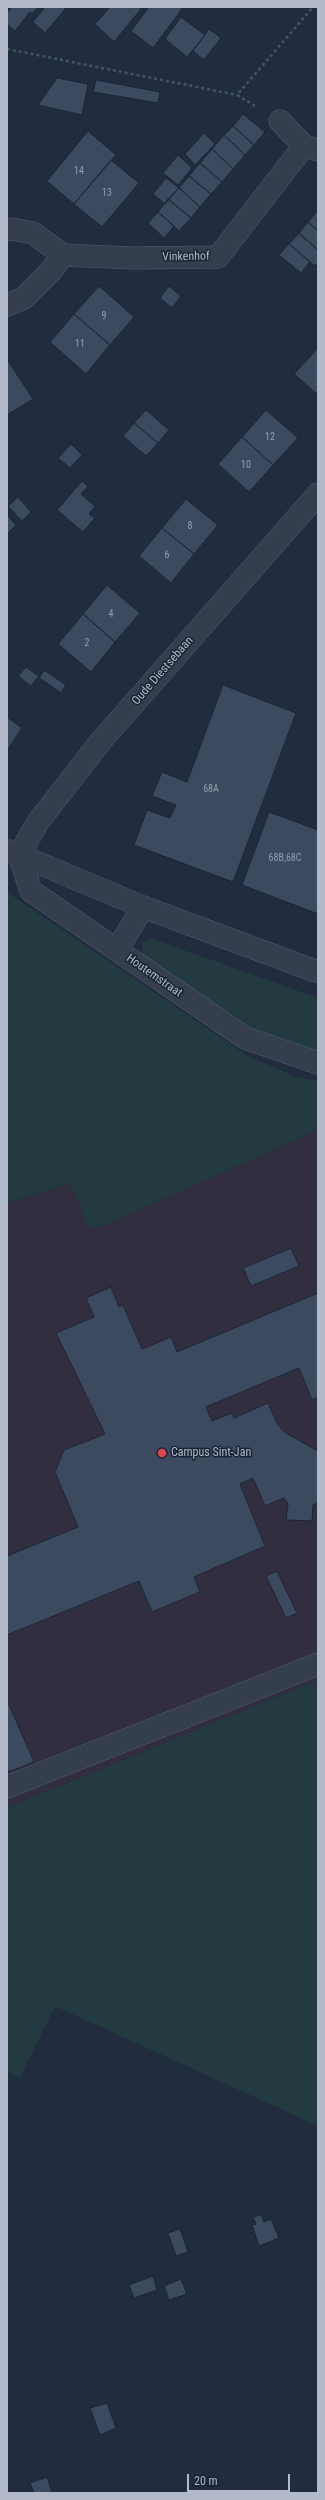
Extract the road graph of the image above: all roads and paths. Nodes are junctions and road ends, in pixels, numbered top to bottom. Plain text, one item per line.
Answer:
1 (308, 7) edge
2 (312, 8) edge
3 (7, 49) edge
4 (237, 95) junction
5 (280, 121) joint
6 (311, 148) edge
7 (7, 230) edge
8 (63, 255) junction
9 (7, 305) edge
10 (318, 494) edge
11 (13, 852) edge
12 (143, 907) junction
13 (117, 950) junction
14 (318, 972) edge
15 (318, 1063) edge
16 (318, 1664) edge
17 (7, 1787) edge

1 - 2 path
2 - 4 path
3 - 4 path
4 - 5 path
5 - 6 street, Vinkenhof
6 - 8 street, Vinkenhof
7 - 8 street
8 - 9 street
10 - 11 street, Oude Diestsebaan
11 - 12 street
11 - 13 street, Houtemstraat
12 - 13 street
12 - 14 street
13 - 15 street, Houtemstraat
16 - 17 street

